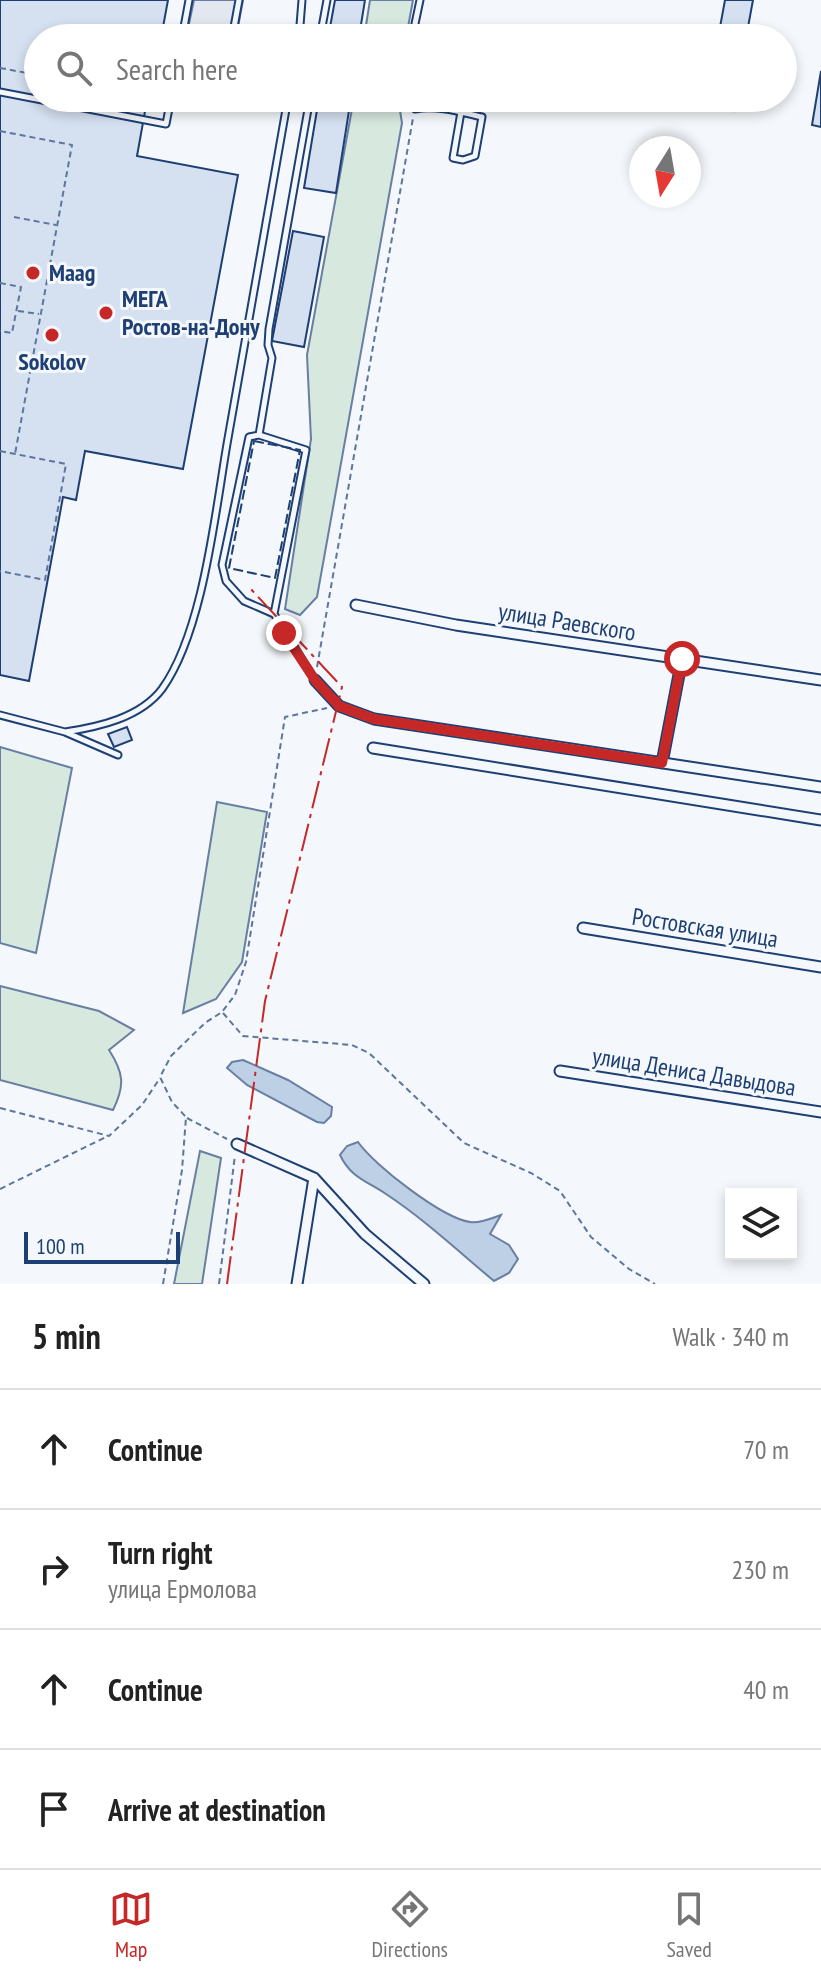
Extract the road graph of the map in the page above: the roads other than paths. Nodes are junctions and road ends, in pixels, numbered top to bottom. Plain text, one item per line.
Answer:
1 (189, 0) edge
2 (239, 0) edge
3 (300, 0) edge
4 (327, 0) edge
5 (420, 0) edge
6 (185, 24) edge
7 (235, 24) edge
8 (299, 24) edge
9 (323, 24) edge
10 (415, 24) edge
11 (0, 92) edge
12 (24, 97) edge
13 (104, 112) edge
14 (168, 112) edge
15 (286, 112) edge
16 (308, 112) edge
17 (461, 112) joint
18 (259, 435) junction
19 (356, 605) dead end
20 (274, 614) junction
21 (682, 659) junction
22 (315, 680) joint
23 (821, 680) edge
24 (0, 715) edge
25 (65, 732) junction
26 (373, 748) dead end
27 (118, 755) dead end
28 (662, 763) junction
29 (821, 787) edge
30 (821, 820) edge
31 (583, 928) dead end
32 (821, 967) edge
33 (560, 1071) dead end
34 (821, 1112) edge
35 (237, 1144) road end
36 (314, 1178) junction
37 (297, 1284) edge
38 (424, 1284) edge

1 - 6 lane
2 - 7 lane
3 - 8 lane
4 - 9 lane
5 - 10 lane
11 - 12 lane
13 - 14 lane
15 - 25 lane
16 - 18 lane
17 - 17 lane
18 - 20 lane
18 - 20 lane
19 - 21 street, улица Раевского
20 - 22 lane
21 - 23 street, улица Раевского
21 - 28 street
22 - 28 street
24 - 25 lane
25 - 27 lane
26 - 30 street
28 - 29 street
31 - 32 street, Ростовская улица
33 - 34 street, улица Дениса Давыдова
35 - 36 street
36 - 37 street
36 - 38 street

